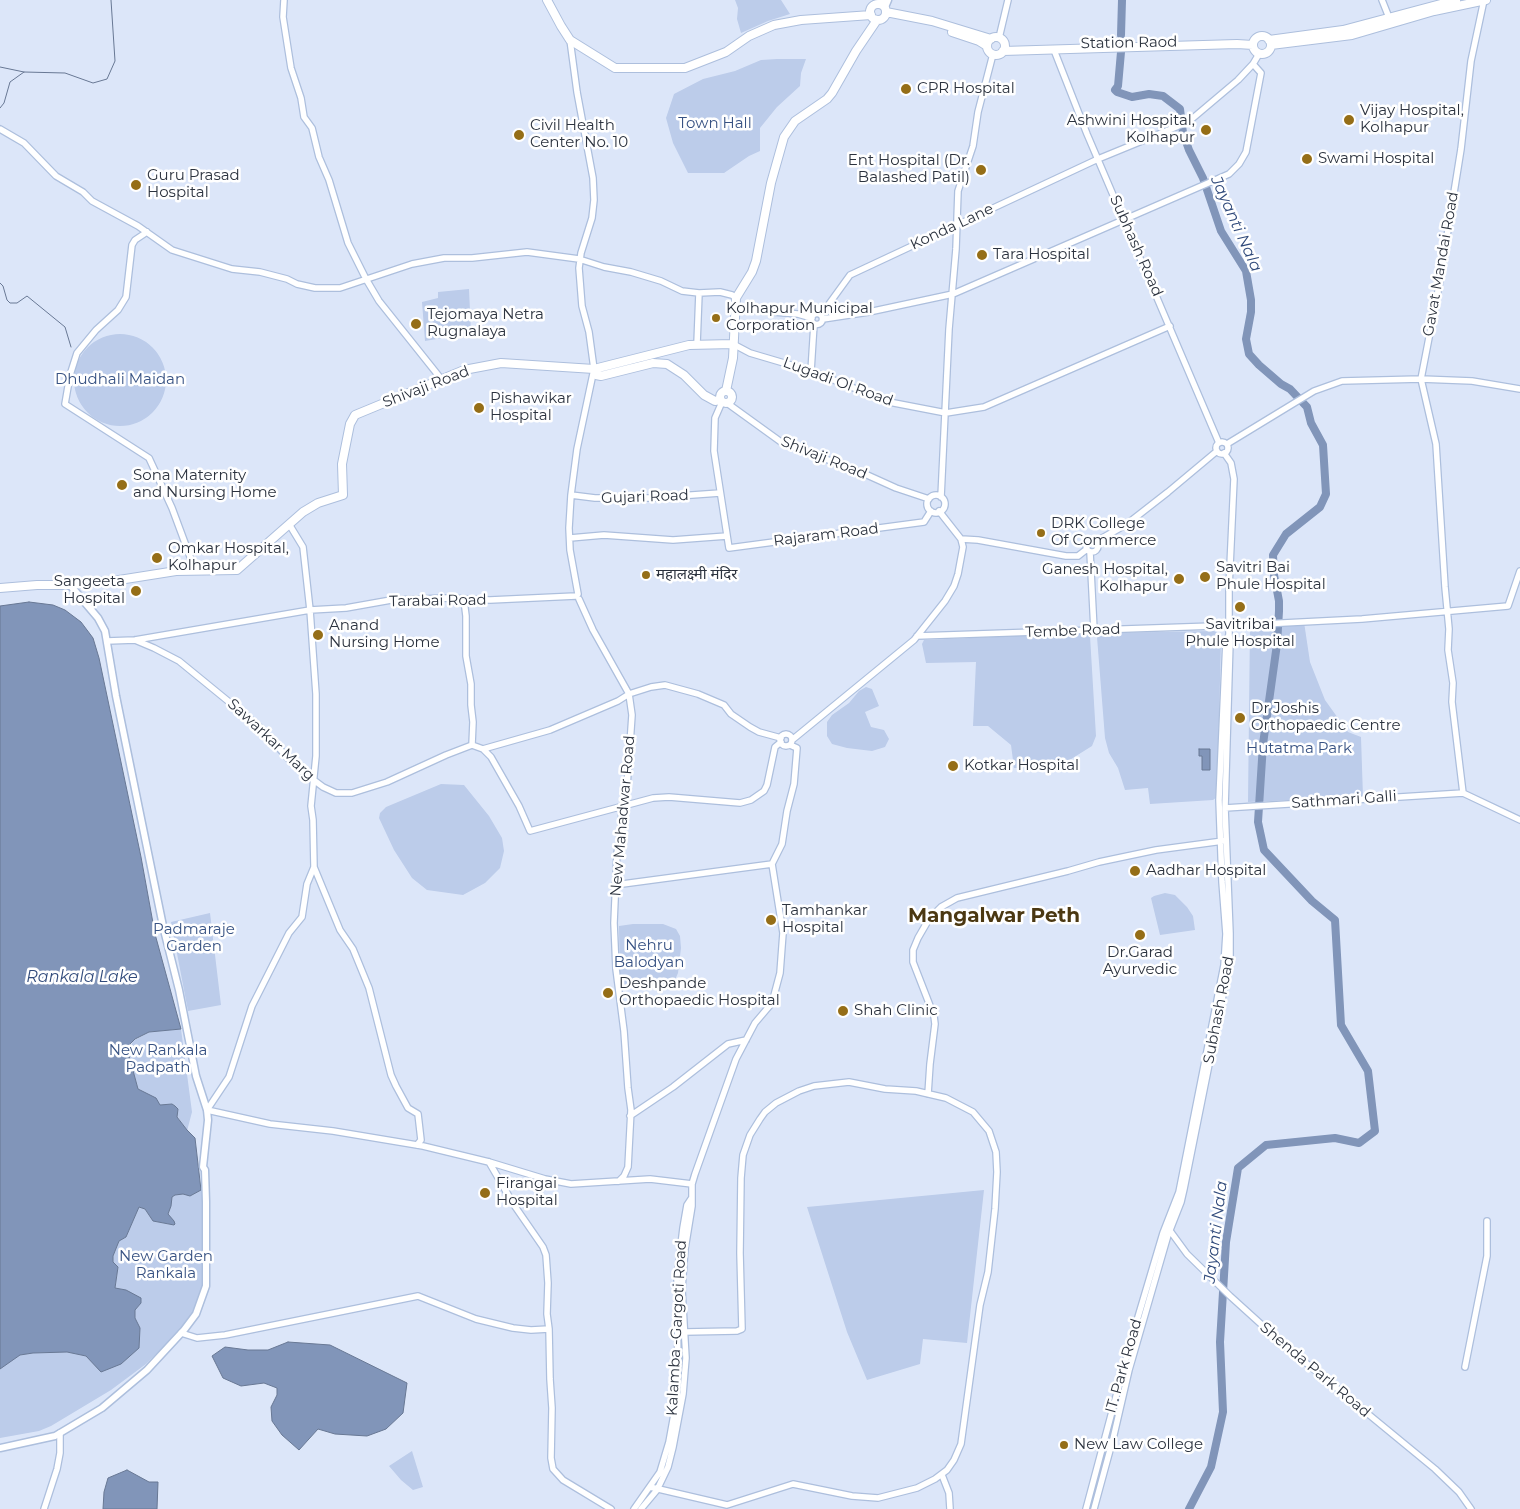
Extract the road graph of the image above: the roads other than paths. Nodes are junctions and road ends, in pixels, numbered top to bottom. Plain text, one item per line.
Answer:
1 (284, 0) edge
2 (547, 0) edge
3 (552, 0) edge
4 (1008, 0) edge
5 (1382, 0) edge
6 (1456, 0) edge
7 (1485, 0) edge
8 (881, 10) edge
9 (1390, 21) junction
10 (570, 40) junction
11 (992, 41) junction
12 (1253, 43) junction
13 (1270, 45) junction
14 (1004, 48) junction
15 (1054, 50) junction
16 (993, 54) junction
17 (1260, 54) junction
18 (1253, 64) junction
19 (0, 129) edge
20 (1098, 159) junction
21 (1123, 220) junction
22 (957, 225) junction
23 (147, 232) junction
24 (579, 260) junction
25 (366, 279) junction
26 (699, 293) junction
27 (953, 294) junction
28 (736, 298) junction
29 (735, 309) junction
30 (822, 317) junction
31 (812, 321) junction
32 (1170, 326) junction
33 (697, 344) junction
34 (734, 344) junction
35 (594, 369) junction
36 (811, 371) junction
37 (1421, 378) junction
38 (442, 380) junction
39 (1520, 390) edge
40 (723, 402) junction
41 (946, 413) junction
42 (1219, 443) junction
43 (1227, 444) junction
44 (1217, 451) junction
45 (1224, 454) junction
46 (720, 494) junction
47 (570, 495) junction
48 (941, 497) junction
49 (929, 499) junction
50 (931, 511) junction
51 (939, 511) junction
52 (289, 524) junction
53 (727, 536) junction
54 (570, 538) junction
55 (961, 539) junction
56 (1096, 541) junction
57 (1088, 551) junction
58 (195, 570) junction
59 (1520, 571) edge
60 (70, 585) junction
61 (0, 588) edge
62 (578, 596) junction
63 (464, 600) junction
64 (310, 610) junction
65 (1447, 611) junction
66 (1229, 626) junction
67 (1094, 630) junction
68 (1229, 635) junction
69 (917, 636) junction
70 (135, 640) junction
71 (107, 641) junction
72 (629, 694) junction
73 (781, 740) junction
74 (791, 742) junction
75 (472, 745) junction
76 (483, 749) junction
77 (312, 778) junction
78 (1463, 793) junction
79 (622, 806) junction
80 (1225, 808) junction
81 (1520, 820) edge
82 (1223, 841) junction
83 (772, 864) junction
84 (314, 867) junction
85 (615, 885) junction
86 (746, 1040) junction
87 (928, 1094) junction
88 (208, 1110) junction
89 (630, 1116) junction
90 (417, 1145) junction
91 (489, 1162) junction
92 (619, 1181) junction
93 (692, 1184) junction
94 (691, 1199) junction
95 (1487, 1221) dead end
96 (1168, 1227) junction
97 (549, 1329) junction
98 (685, 1332) junction
99 (181, 1333) junction
100 (1466, 1367) dead end
101 (60, 1433) junction
102 (0, 1448) edge
103 (942, 1475) junction
104 (650, 1487) junction
105 (657, 1490) junction
106 (44, 1509) edge
107 (611, 1509) edge
108 (634, 1509) edge
109 (641, 1509) edge
110 (950, 1509) edge
111 (1086, 1509) edge
112 (1094, 1509) edge
113 (1471, 1509) edge

1 - 25 street
2 - 10 highway
3 - 8 highway
4 - 11 street
5 - 9 street
6 - 9 highway
7 - 9 highway
7 - 37 street, Gavat Mandai Road
8 - 10 highway
8 - 11 highway
8 - 28 highway
9 - 13 highway
10 - 24 street
11 - 14 highway
11 - 16 highway
12 - 13 highway
12 - 14 highway, Station Raod
12 - 15 highway
12 - 17 highway
13 - 17 highway
14 - 15 highway
14 - 16 highway
15 - 20 street, Subhash Road
16 - 22 street
17 - 18 street, Konda Lane
18 - 20 street, Konda Lane
18 - 21 street
19 - 23 street
20 - 21 street, Subhash Road
20 - 22 street, Konda Lane
21 - 27 street
21 - 32 street, Subhash Road
22 - 27 street
22 - 30 street, Konda Lane
23 - 25 street
23 - 58 street
24 - 25 street
24 - 26 street
24 - 35 street
25 - 38 street
26 - 28 street
26 - 33 street
27 - 30 street
27 - 41 street
28 - 29 highway
29 - 31 street
29 - 34 highway
30 - 31 street
30 - 31 street
31 - 36 street
32 - 41 street, Lugadi Ol Road
32 - 42 street, Subhash Road
33 - 34 highway
33 - 35 highway
34 - 36 street, Lugadi Ol Road
34 - 40 highway
35 - 38 highway, Shivaji Road
35 - 40 highway, Shivaji Road
35 - 47 street
36 - 41 street, Lugadi Ol Road
37 - 39 street
37 - 43 street
37 - 65 street
38 - 52 highway, Shivaji Road
40 - 46 street
40 - 49 street, Shivaji Road
41 - 48 street
42 - 43 street
42 - 44 street
43 - 45 street
44 - 45 street
44 - 56 street
45 - 66 street, Subhash Road
46 - 47 street, Gujari Road
46 - 53 street
47 - 54 street
48 - 49 street
48 - 51 street
49 - 50 street
50 - 51 street
50 - 53 street, Rajaram Road
51 - 55 street
52 - 58 highway
52 - 64 street
53 - 54 street
54 - 62 street
55 - 57 street
55 - 69 street
56 - 57 street
56 - 57 street
57 - 67 street
58 - 60 highway
59 - 65 street, Tembe Road
60 - 61 highway
60 - 71 main road
62 - 63 street, Tarabai Road
62 - 72 street
63 - 64 street, Tarabai Road
63 - 75 street
64 - 70 street, Tarabai Road
64 - 77 street
65 - 66 street, Tembe Road
65 - 78 street
66 - 67 street, Tembe Road
66 - 68 street, Subhash Road
67 - 69 street, Tembe Road
68 - 80 street, Subhash Road
68 - 82 street, Subhash Road
69 - 74 street
70 - 71 street, Tarabai Road
70 - 77 street, Sawarkar Marg
71 - 88 main road
72 - 73 street
72 - 76 street
72 - 79 street, New Mahadwar Road
73 - 74 street
73 - 74 street
73 - 79 street
74 - 83 street
75 - 76 street
75 - 77 street, Sawarkar Marg
76 - 79 street
77 - 84 street
78 - 80 street, Sathmari Galli
78 - 81 street
79 - 85 street, New Mahadwar Road
80 - 82 street, Subhash Road
82 - 87 street
82 - 96 street, Subhash Road
83 - 85 street
83 - 86 street, Kalamba -Gargoti Road
84 - 88 street
84 - 90 street
85 - 89 street, New Mahadwar Road
86 - 89 street
86 - 93 street, Kalamba -Gargoti Road
87 - 98 street
87 - 103 street
88 - 90 street
88 - 99 main road
89 - 92 street, New Mahadwar Road
90 - 91 street
91 - 92 street
91 - 97 street
92 - 93 street
93 - 94 street, Kalamba -Gargoti Road
94 - 98 street, Kalamba -Gargoti Road
94 - 104 street, Kalamba -Gargoti Road
95 - 100 street
96 - 111 street, IT. Park Road
96 - 112 street, IT. Park Road
96 - 113 street, Shenda Park Road
97 - 99 street
97 - 107 street
98 - 105 street, Kalamba -Gargoti Road
99 - 101 main road
101 - 102 main road
101 - 106 street
103 - 105 street
103 - 110 street
104 - 105 street
104 - 108 street, Kalamba -Gargoti Road
105 - 109 street, Kalamba -Gargoti Road

